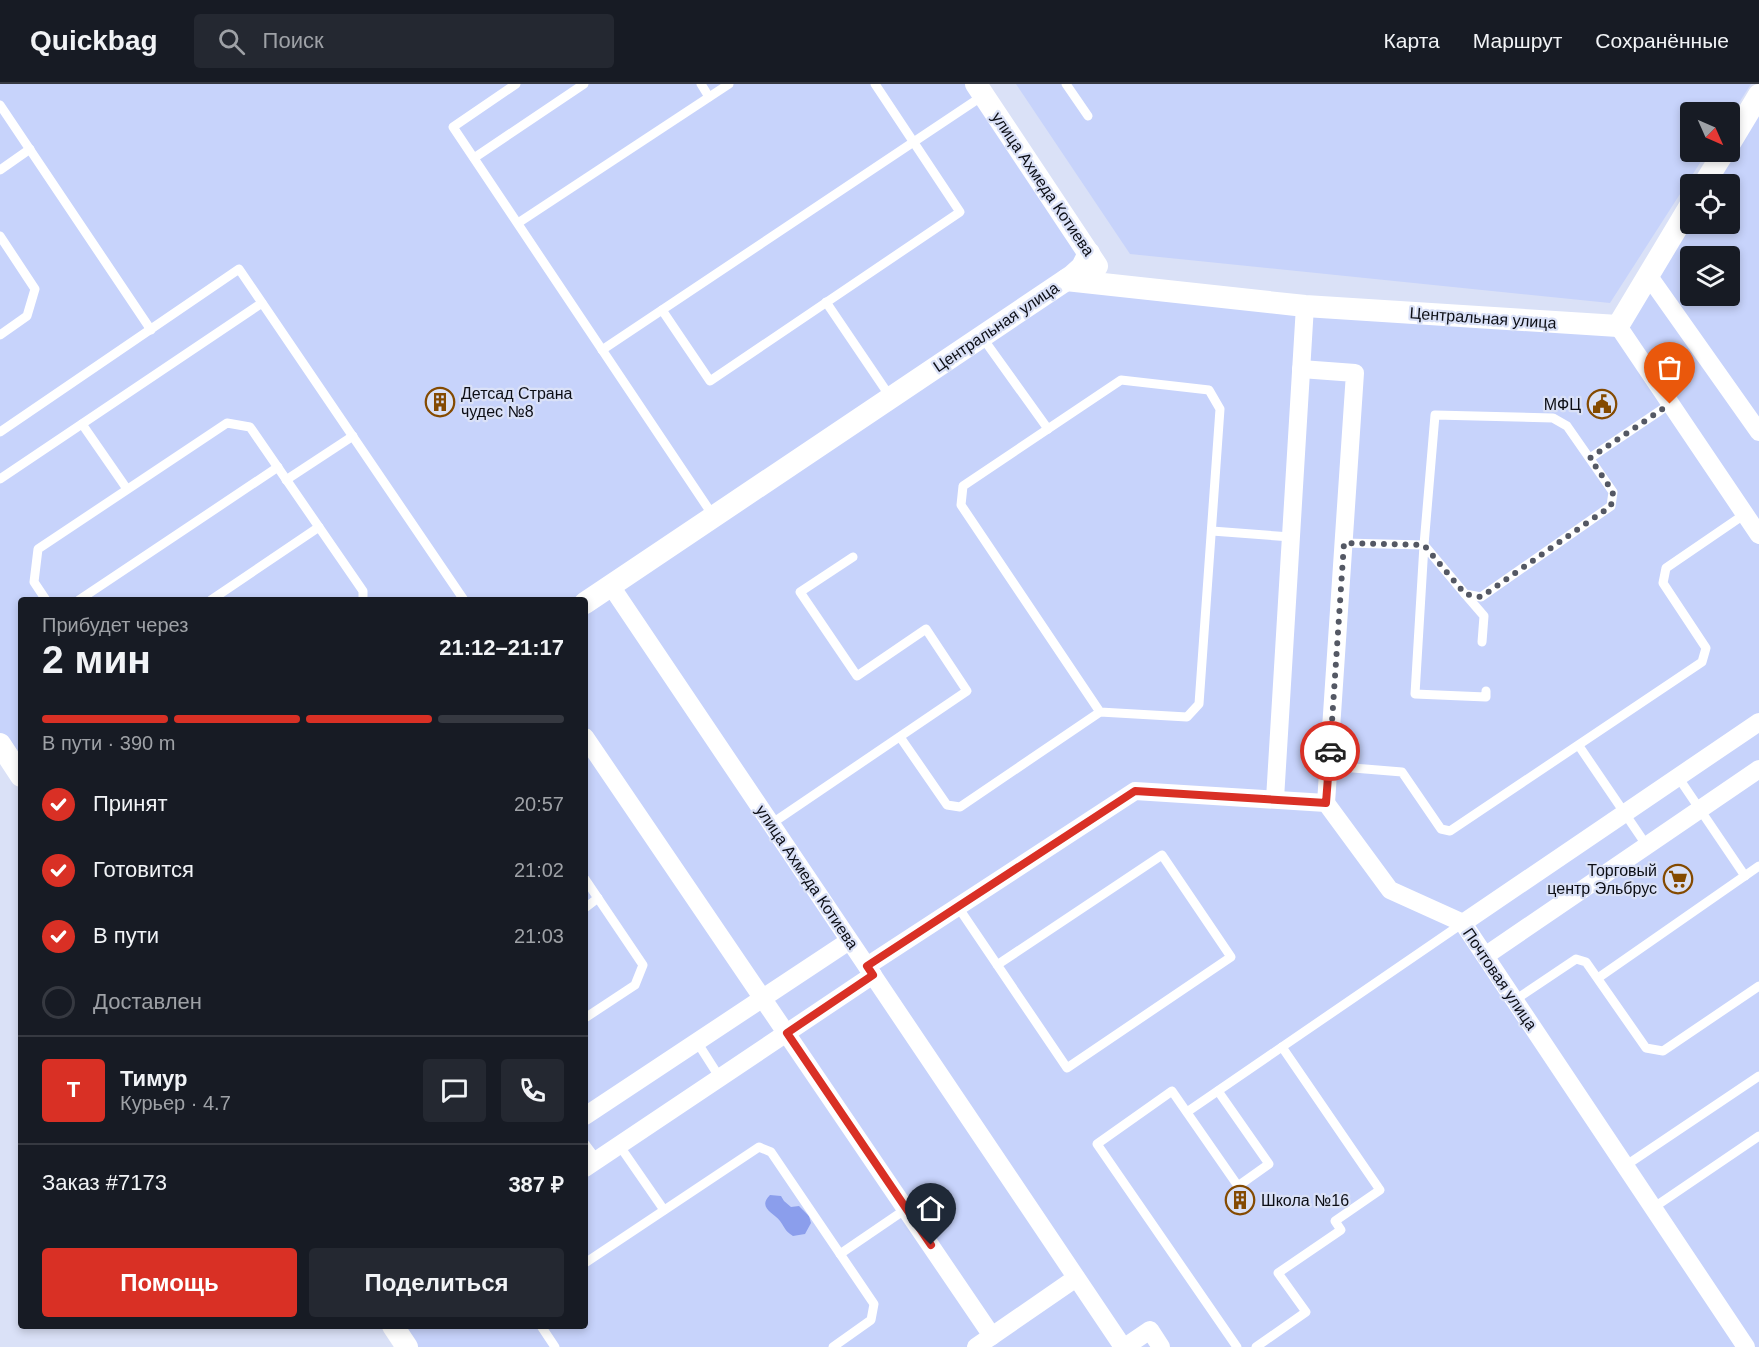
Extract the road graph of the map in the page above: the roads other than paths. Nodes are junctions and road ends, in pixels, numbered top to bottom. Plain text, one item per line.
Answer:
1 (516, 84) edge
2 (584, 84) edge
3 (701, 84) edge
4 (729, 84) edge
5 (875, 84) edge
6 (1066, 84) edge
7 (980, 89) edge
8 (1759, 95) edge
9 (710, 97) junction
10 (0, 105) edge
11 (1088, 116) dead end
12 (1740, 126) edge
13 (914, 142) junction
14 (30, 149) junction
15 (474, 158) junction
16 (0, 170) edge
17 (1680, 222) edge
18 (518, 223) junction
19 (0, 236) edge
20 (1089, 253) junction
21 (1648, 275) junction
22 (1066, 280) junction
23 (1109, 285) junction
24 (826, 302) junction
25 (262, 303) junction
26 (1305, 306) junction
27 (662, 310) junction
28 (1618, 326) junction
29 (151, 330) junction
30 (0, 335) edge
31 (982, 337) junction
32 (602, 350) junction
33 (1301, 369) junction
34 (891, 398) junction
35 (1670, 404) junction
36 (82, 424) junction
37 (1048, 429) junction
38 (1758, 430) edge
39 (0, 432) edge
40 (352, 436) junction
41 (1590, 458) junction
42 (278, 467) junction
43 (0, 479) edge
44 (286, 480) junction
45 (127, 489) junction
46 (1745, 514) junction
47 (714, 517) junction
48 (319, 526) junction
49 (1212, 531) junction
50 (1759, 535) edge
51 (1291, 537) junction
52 (1344, 543) junction
53 (1424, 545) junction
54 (853, 557) dead end
55 (611, 586) junction
56 (1465, 594) junction
57 (44, 597) edge
58 (83, 597) edge
59 (215, 597) edge
60 (363, 597) edge
61 (462, 597) edge
62 (588, 601) edge
63 (1482, 642) dead end
64 (1486, 691) dead end
65 (1100, 712) junction
66 (1759, 722) edge
67 (900, 737) junction
68 (588, 740) edge
69 (0, 744) edge
70 (1579, 746) junction
71 (1329, 766) junction
72 (1759, 770) edge
73 (18, 771) edge
74 (1678, 777) junction
75 (1275, 799) junction
76 (1326, 803) junction
77 (1700, 810) junction
78 (1625, 813) junction
79 (771, 824) junction
80 (1647, 846) junction
81 (1759, 866) edge
82 (1745, 876) junction
83 (588, 883) edge
84 (598, 898) junction
85 (588, 906) edge
86 (958, 907) junction
87 (1463, 923) junction
88 (849, 941) junction
89 (1485, 956) junction
90 (997, 965) junction
91 (870, 970) junction
92 (1598, 978) junction
93 (1759, 986) edge
94 (763, 998) junction
95 (1515, 1000) junction
96 (588, 1016) edge
97 (787, 1033) junction
98 (697, 1042) junction
99 (1282, 1047) junction
100 (1759, 1076) edge
101 (720, 1078) junction
102 (1218, 1091) junction
103 (1187, 1112) junction
104 (588, 1114) edge
105 (1759, 1136) edge
106 (619, 1145) junction
107 (591, 1164) edge
108 (1625, 1166) junction
109 (1653, 1208) junction
110 (906, 1209) junction
111 (664, 1210) junction
112 (840, 1254) junction
113 (588, 1261) edge
114 (1076, 1278) junction
115 (395, 1329) edge
116 (543, 1329) edge
117 (992, 1336) junction
118 (407, 1347) edge
119 (555, 1347) edge
120 (833, 1347) edge
121 (976, 1347) edge
122 (1124, 1347) edge
123 (1161, 1347) edge
124 (1237, 1347) edge
125 (1256, 1347) edge
126 (1746, 1347) edge

1 - 15 lane
2 - 15 lane
3 - 9 lane
4 - 9 lane
5 - 13 lane
6 - 11 lane
7 - 13 lane
7 - 20 street, улица Ахмеда Котиева
8 - 12 street
9 - 18 lane
10 - 14 lane
13 - 24 lane
13 - 27 lane
14 - 16 lane
14 - 29 lane
15 - 18 lane
17 - 21 street
18 - 32 lane
19 - 30 lane
20 - 22 street
20 - 23 street, улица Ахмеда Котиева
21 - 28 street
21 - 38 street
22 - 23 street, Центральная улица
22 - 31 street, Центральная улица
23 - 26 street, Центральная улица
24 - 27 lane
24 - 34 lane
25 - 29 lane
25 - 36 lane
25 - 40 lane
26 - 28 street, Центральная улица
26 - 33 street
27 - 32 lane
28 - 35 street
29 - 39 lane
31 - 34 street, Центральная улица
31 - 37 lane
32 - 47 lane
33 - 51 street
33 - 52 street
34 - 47 street, Центральная улица
35 - 41 lane
35 - 46 street
36 - 43 lane
36 - 45 lane
37 - 49 lane
37 - 65 lane
40 - 44 lane
40 - 61 lane
41 - 53 lane
41 - 56 lane
42 - 44 lane
42 - 45 lane
42 - 58 lane
44 - 48 lane
45 - 57 lane
46 - 50 street
46 - 70 lane
47 - 55 street, Центральная улица
48 - 59 lane
48 - 60 lane
49 - 51 lane
49 - 65 lane
51 - 75 street
52 - 53 lane
52 - 71 street
53 - 56 lane
53 - 64 lane
54 - 67 lane
55 - 62 street, Центральная улица
55 - 79 street, улица Ахмеда Котиева
56 - 63 lane
65 - 67 lane
66 - 74 street
67 - 79 lane
68 - 94 street
69 - 73 street
70 - 71 lane
70 - 78 lane
71 - 76 street
72 - 77 street
74 - 77 lane
74 - 78 street
75 - 76 street
75 - 86 street
76 - 87 street, Почтовая улица
77 - 80 street
77 - 82 lane
78 - 80 lane
78 - 87 street
79 - 88 street, улица Ахмеда Котиева
80 - 89 street
81 - 82 lane
82 - 92 lane
83 - 84 lane
84 - 85 lane
84 - 96 lane
86 - 90 lane
86 - 91 street
87 - 89 street, Почтовая улица
87 - 99 lane
88 - 91 street, улица Ахмеда Котиева
88 - 94 street
89 - 95 street, Почтовая улица
90 - 90 lane
91 - 97 street
91 - 114 street, улица Ахмеда Котиева
92 - 93 lane
92 - 95 lane
94 - 97 street
94 - 98 street
95 - 108 street, Почтовая улица
97 - 101 street
97 - 110 street
98 - 101 lane
98 - 104 street
99 - 102 lane
99 - 125 lane
100 - 108 lane
101 - 106 street
102 - 103 lane
102 - 103 lane
103 - 124 lane
105 - 109 lane
106 - 107 street
106 - 111 lane
108 - 109 street, Почтовая улица
109 - 126 street, Почтовая улица
110 - 112 lane
110 - 117 street
111 - 112 lane
111 - 113 lane
112 - 120 lane
114 - 117 street
114 - 122 street, улица Ахмеда Котиева
115 - 118 street
116 - 119 lane
117 - 121 street
122 - 123 street

